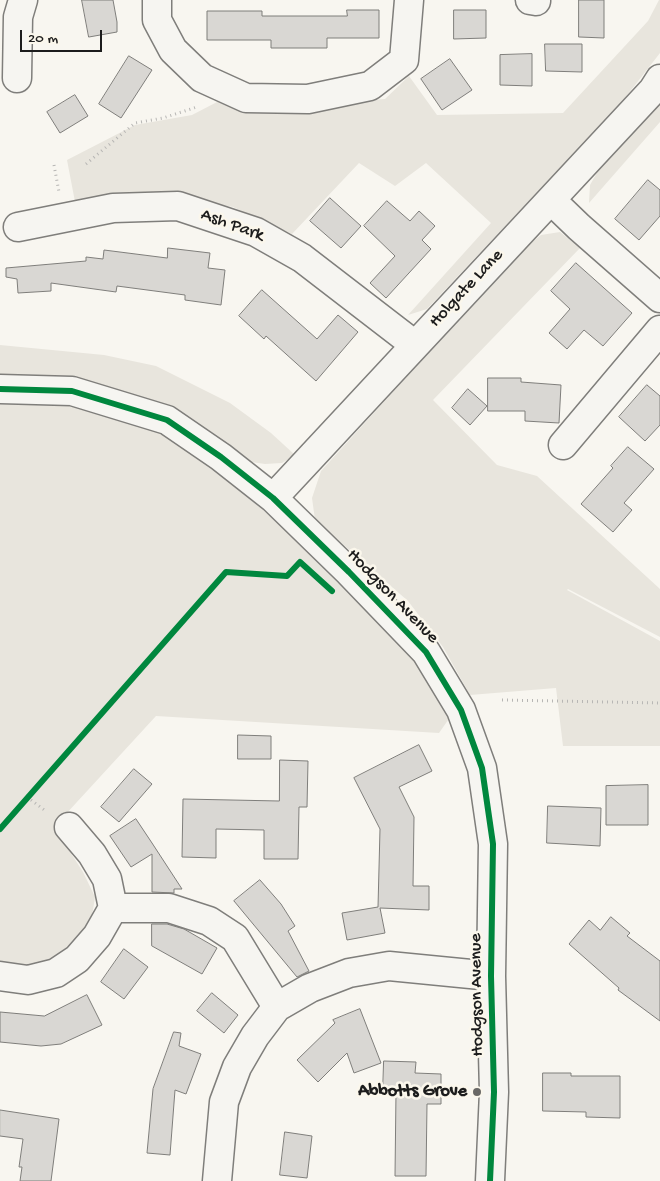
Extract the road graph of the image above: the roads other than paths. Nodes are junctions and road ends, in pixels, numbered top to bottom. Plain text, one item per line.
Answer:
1 (23, 0) edge
2 (157, 0) edge
3 (409, 0) edge
4 (530, 0) edge
5 (536, 0) edge
6 (17, 78) dead end
7 (660, 79) edge
8 (551, 200) junction
9 (18, 227) dead end
10 (660, 298) edge
11 (660, 330) edge
12 (415, 345) junction
13 (0, 389) edge
14 (563, 445) dead end
15 (273, 498) junction
16 (68, 828) dead end
17 (113, 908) junction
18 (0, 976) edge
19 (491, 976) junction
20 (277, 1007) junction
21 (217, 1181) edge
22 (490, 1181) edge

1 - 6 street
2 - 3 street
4 - 5 street
7 - 8 street, Holgate Lane
8 - 10 street
8 - 12 street, Holgate Lane
9 - 12 street, Ash Park
11 - 14 street
12 - 15 street, Holgate Lane
13 - 15 street, Hodgson Avenue
15 - 19 street, Hodgson Avenue
16 - 17 street
17 - 18 street
17 - 20 street
19 - 20 street
19 - 22 street, Hodgson Avenue
20 - 21 street

